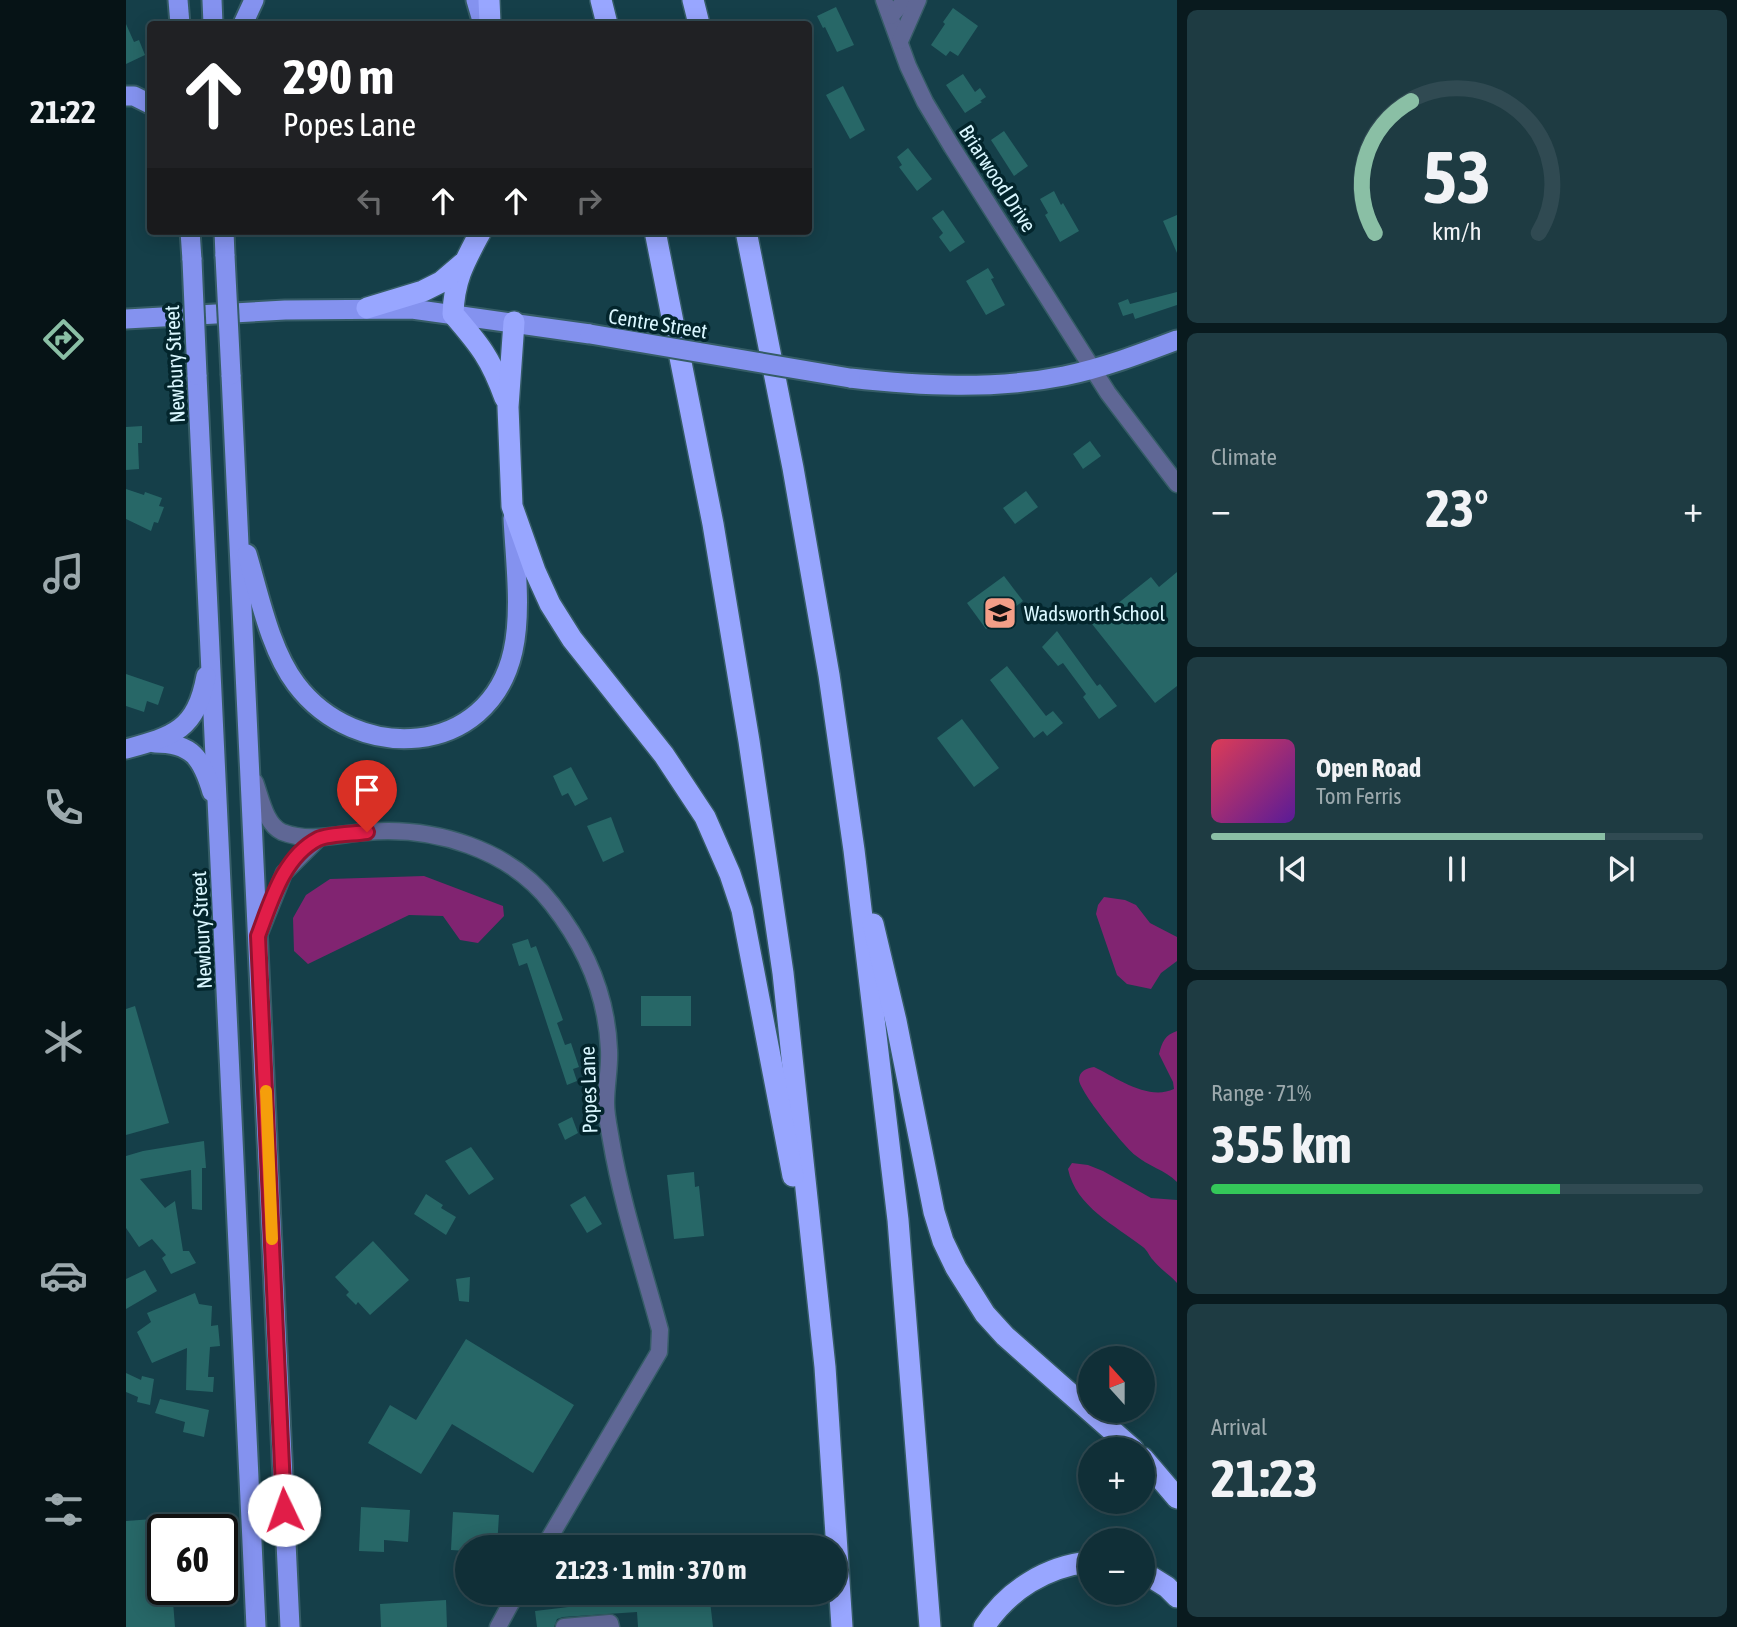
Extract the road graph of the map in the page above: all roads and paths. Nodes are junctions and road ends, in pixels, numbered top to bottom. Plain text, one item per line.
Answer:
1 (178, 0) edge
2 (212, 0) edge
3 (254, 0) edge
4 (476, 0) edge
5 (489, 0) edge
6 (601, 0) edge
7 (693, 0) edge
8 (884, 0) edge
9 (905, 0) edge
10 (918, 0) edge
11 (891, 16) junction
12 (180, 21) edge
13 (213, 21) edge
14 (244, 21) edge
15 (482, 21) edge
16 (490, 21) edge
17 (606, 21) edge
18 (698, 21) edge
19 (900, 41) junction
20 (190, 235) edge
21 (224, 235) edge
22 (479, 235) edge
23 (656, 235) edge
24 (747, 235) edge
25 (462, 264) junction
26 (367, 308) junction
27 (453, 314) junction
28 (126, 319) edge
29 (513, 322) junction
30 (1177, 340) edge
31 (1093, 369) junction
32 (508, 407) junction
33 (1177, 484) edge
34 (512, 506) junction
35 (238, 528) junction
36 (211, 655) junction
37 (150, 743) junction
38 (126, 749) edge
39 (250, 770) junction
40 (219, 825) junction
41 (319, 838) junction
42 (854, 850) junction
43 (258, 936) junction
44 (819, 1309) junction
45 (1119, 1437) edge
46 (1155, 1472) edge
47 (1177, 1498) edge
48 (551, 1535) edge
49 (1078, 1564) edge
50 (1155, 1580) edge
51 (1177, 1597) edge
52 (510, 1605) edge
53 (256, 1627) edge
54 (290, 1627) edge
55 (498, 1627) edge
56 (564, 1627) edge
57 (611, 1627) edge
58 (842, 1627) edge
59 (930, 1627) edge
60 (984, 1627) edge

1 - 12 main road
2 - 13 main road
3 - 14 main road
4 - 15 main road
5 - 16 highway
6 - 17 highway
7 - 18 highway
8 - 11 street, Briarwood Drive
9 - 11 street
10 - 19 street
11 - 19 street, Briarwood Drive
19 - 31 street, Briarwood Drive
20 - 36 main road, Newbury Street, bridge
21 - 35 main road, bridge
22 - 25 highway
23 - 44 highway
24 - 42 highway
25 - 26 highway
25 - 27 highway
26 - 27 main road, Centre Street
26 - 28 main road, Centre Street
27 - 29 main road, Centre Street
27 - 32 highway
29 - 31 main road, Centre Street, bridge
29 - 32 highway
30 - 31 main road, Centre Street
31 - 33 street, Briarwood Drive
32 - 34 highway
34 - 35 main road
34 - 44 highway
35 - 39 main road
36 - 37 main road
36 - 40 main road, Newbury Street
37 - 38 main road
37 - 40 main road
39 - 41 street, Popes Lane
39 - 43 main road
40 - 53 main road, Newbury Street
41 - 43 street
41 - 48 street, Popes Lane
42 - 45 highway
42 - 59 highway
43 - 54 main road
44 - 58 highway
46 - 47 highway
49 - 60 highway
50 - 51 highway
52 - 55 street
56 - 57 street

